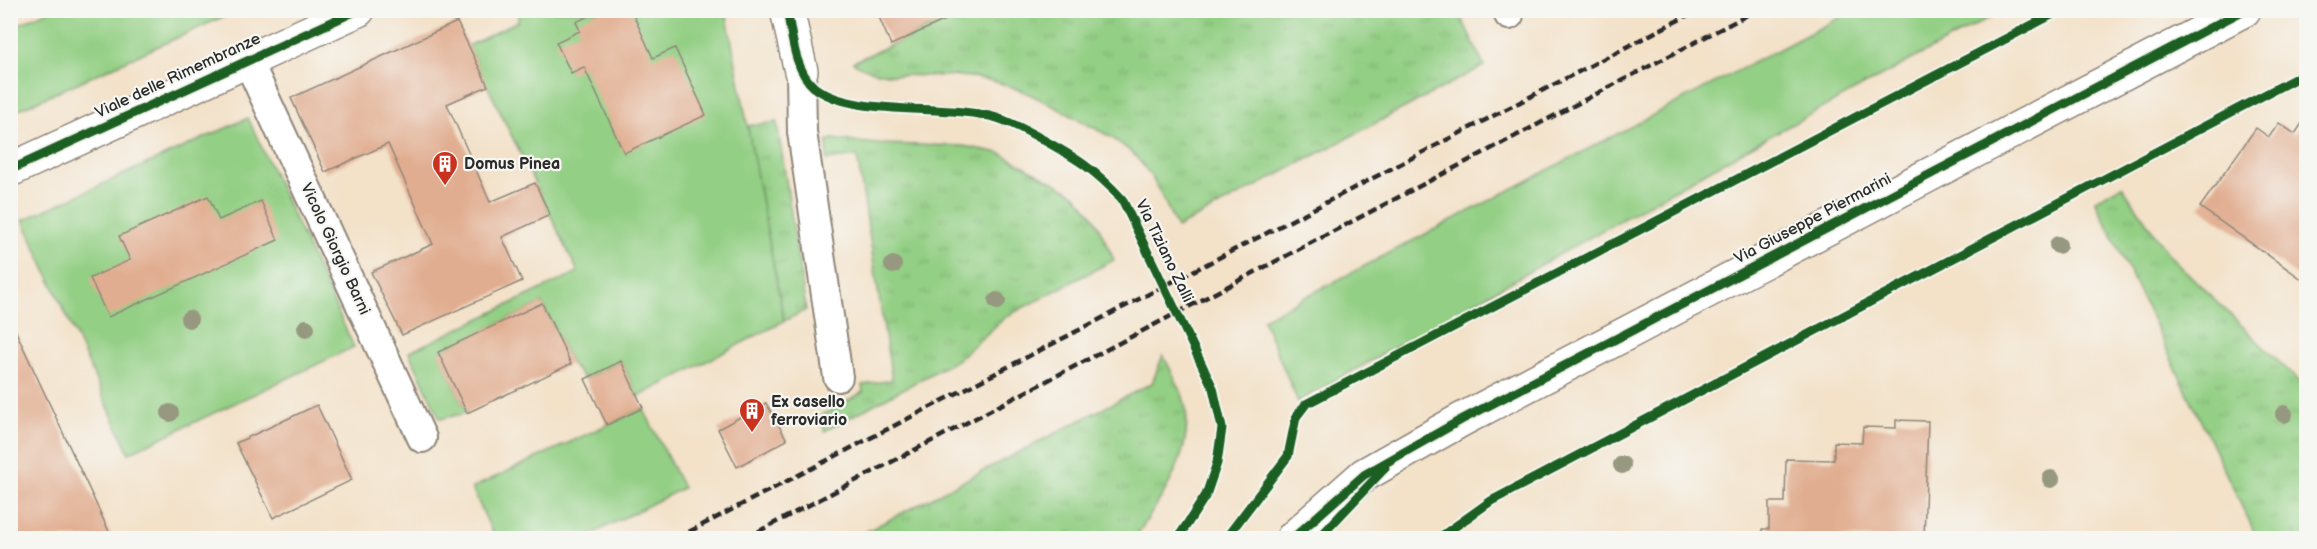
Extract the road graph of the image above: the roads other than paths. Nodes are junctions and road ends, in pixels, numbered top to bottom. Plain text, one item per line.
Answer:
1 (358, 10) edge
2 (787, 10) edge
3 (2244, 10) edge
4 (248, 61) junction
5 (801, 71) joint
6 (10, 170) edge
7 (838, 377) dead end
8 (423, 438) dead end
9 (1398, 455) junction
10 (1293, 538) edge
11 (1319, 538) edge

1 - 4 street, Viale delle Rimembranze
2 - 5 street
3 - 9 street, Via Giuseppe Piermarini
4 - 6 street, Viale delle Rimembranze
4 - 8 lane, Vicolo Giorgio Barni
5 - 7 lane
9 - 10 street, Via Giuseppe Piermarini
9 - 11 street, Via Giuseppe Piermarini

